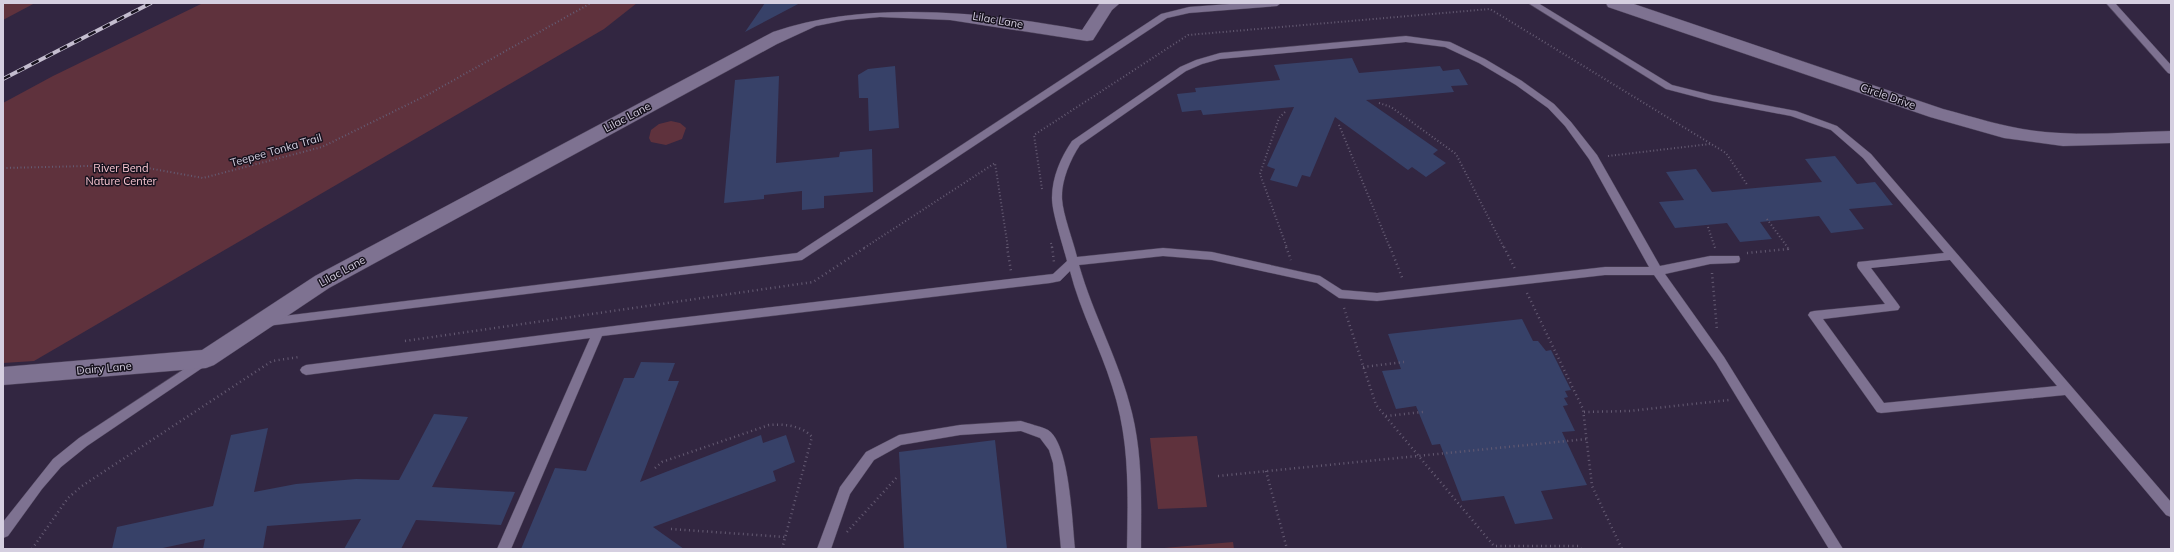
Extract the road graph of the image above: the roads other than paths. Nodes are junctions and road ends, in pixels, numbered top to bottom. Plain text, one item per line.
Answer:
1 (1112, 3) edge
2 (1277, 3) edge
3 (1532, 3) edge
4 (1614, 3) edge
5 (2110, 3) edge
6 (2171, 71) edge
7 (2171, 137) edge
8 (1738, 256) road end
9 (1953, 256) junction
10 (1074, 262) junction
11 (1657, 271) junction
12 (260, 322) junction
13 (598, 333) junction
14 (206, 359) junction
15 (306, 370) dead end
16 (3, 376) edge
17 (2068, 390) junction
18 (2171, 510) edge
19 (3, 532) edge
20 (504, 549) edge
21 (824, 549) edge
22 (1068, 549) edge
23 (1134, 549) edge
24 (1836, 549) edge

1 - 12 street, Lilac Lane
2 - 12 lane
3 - 9 lane
4 - 7 street, Circle Drive
5 - 6 lane
8 - 11 lane
9 - 17 lane
9 - 17 lane
10 - 11 lane
10 - 11 lane
10 - 13 lane
10 - 23 lane
11 - 24 lane
12 - 14 street, Lilac Lane
13 - 15 lane
13 - 20 lane
14 - 16 street, Dairy Lane
14 - 19 lane
17 - 18 lane
21 - 22 lane

